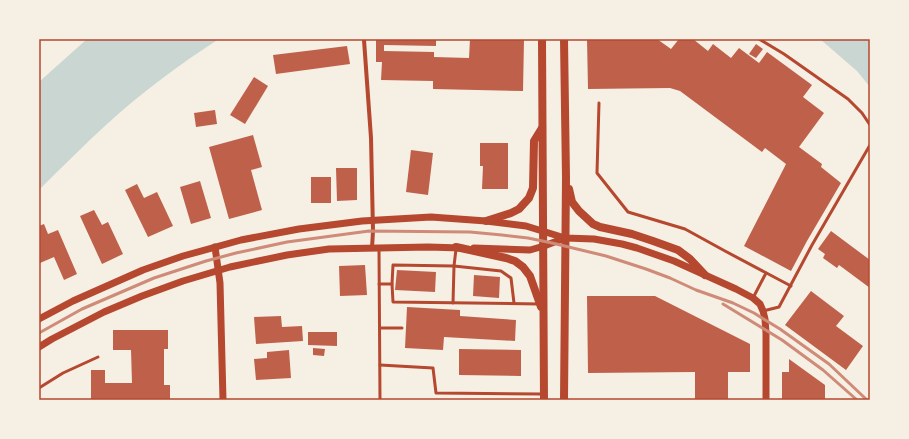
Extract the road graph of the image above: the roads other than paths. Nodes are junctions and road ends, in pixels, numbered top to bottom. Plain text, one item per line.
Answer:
1 (542, 39) edge
2 (564, 39) edge
3 (759, 39) edge
4 (364, 40) dead end
5 (599, 103) dead end
6 (870, 125) edge
7 (542, 128) junction
8 (870, 145) edge
9 (566, 178) junction
10 (373, 220) junction
11 (486, 221) junction
12 (544, 231) junction
13 (565, 238) junction
14 (544, 246) junction
15 (215, 247) junction
16 (376, 247) junction
17 (456, 247) junction
18 (454, 266) junction
19 (218, 270) junction
20 (766, 273) junction
21 (705, 275) junction
22 (379, 284) junction
23 (392, 284) junction
24 (791, 286) junction
25 (753, 298) junction
26 (453, 303) junction
27 (514, 303) junction
28 (540, 304) junction
29 (763, 312) junction
30 (544, 314) junction
31 (39, 319) edge
32 (380, 328) junction
33 (402, 328) dead end
34 (39, 347) edge
35 (98, 357) dead end
36 (380, 365) junction
37 (39, 388) edge
38 (544, 397) edge
39 (224, 400) edge
40 (380, 400) edge
41 (564, 400) edge
42 (766, 400) edge

1 - 7 main road
2 - 9 main road
3 - 6 lane
4 - 10 street
5 - 20 lane
7 - 11 main road
7 - 12 main road
8 - 24 lane
9 - 13 main road
9 - 21 main road
10 - 11 street
10 - 15 street
10 - 16 street
11 - 12 street
12 - 13 street
12 - 14 main road
13 - 14 street
13 - 21 street
13 - 41 main road
14 - 17 street
14 - 30 main road
15 - 19 street
15 - 31 street
16 - 17 street
16 - 19 street
16 - 22 lane
17 - 18 lane
17 - 28 main road
18 - 23 lane
18 - 26 lane
18 - 27 lane
19 - 34 street
19 - 39 street
20 - 24 lane
20 - 25 lane
21 - 25 street
22 - 23 lane
22 - 32 lane
23 - 26 lane
24 - 29 lane
25 - 29 street
26 - 27 lane
27 - 28 lane
28 - 30 main road
29 - 42 street
30 - 38 main road
32 - 33 lane
32 - 36 lane
35 - 37 lane
36 - 38 lane
36 - 40 lane

